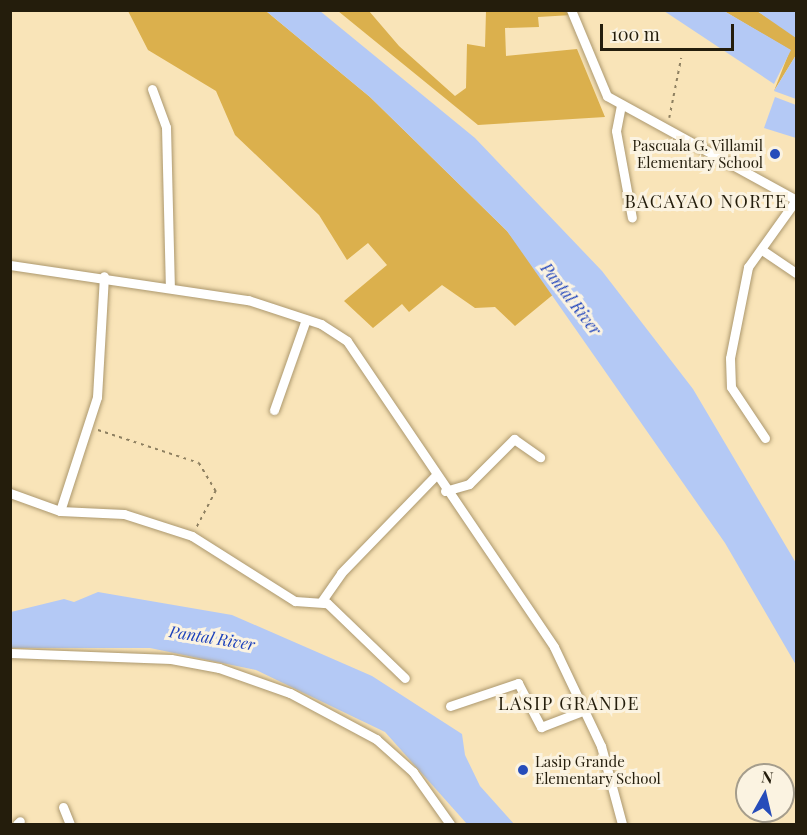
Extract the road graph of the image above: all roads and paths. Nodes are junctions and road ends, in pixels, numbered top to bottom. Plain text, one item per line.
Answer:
1 (571, 10) edge
2 (681, 58) dead end
3 (152, 89) dead end
4 (621, 105) junction
5 (663, 126) junction
6 (796, 200) edge
7 (632, 218) dead end
8 (762, 250) junction
9 (10, 265) edge
10 (796, 273) edge
11 (104, 276) junction
12 (170, 286) junction
13 (306, 319) junction
14 (274, 410) dead end
15 (88, 427) junction
16 (765, 438) dead end
17 (540, 457) dead end
18 (435, 476) junction
19 (445, 491) junction
20 (10, 493) edge
21 (60, 511) junction
22 (192, 536) junction
23 (321, 602) junction
24 (10, 654) edge
25 (405, 678) dead end
26 (450, 706) dead end
27 (585, 710) junction
28 (63, 807) dead end
29 (70, 825) edge
30 (450, 825) edge
31 (622, 825) edge

1 - 4 street
2 - 5 path
3 - 12 street
4 - 5 street
4 - 7 street
5 - 6 street
6 - 8 street
8 - 10 street
8 - 16 street
9 - 11 street
11 - 12 street
11 - 15 street
12 - 13 street
13 - 14 street
13 - 18 street
15 - 21 street
15 - 22 path
17 - 19 street
18 - 19 street
18 - 23 street
19 - 27 street
20 - 21 street
21 - 22 street
22 - 23 street
23 - 25 street
24 - 30 street
26 - 27 street
27 - 31 street
28 - 29 street

